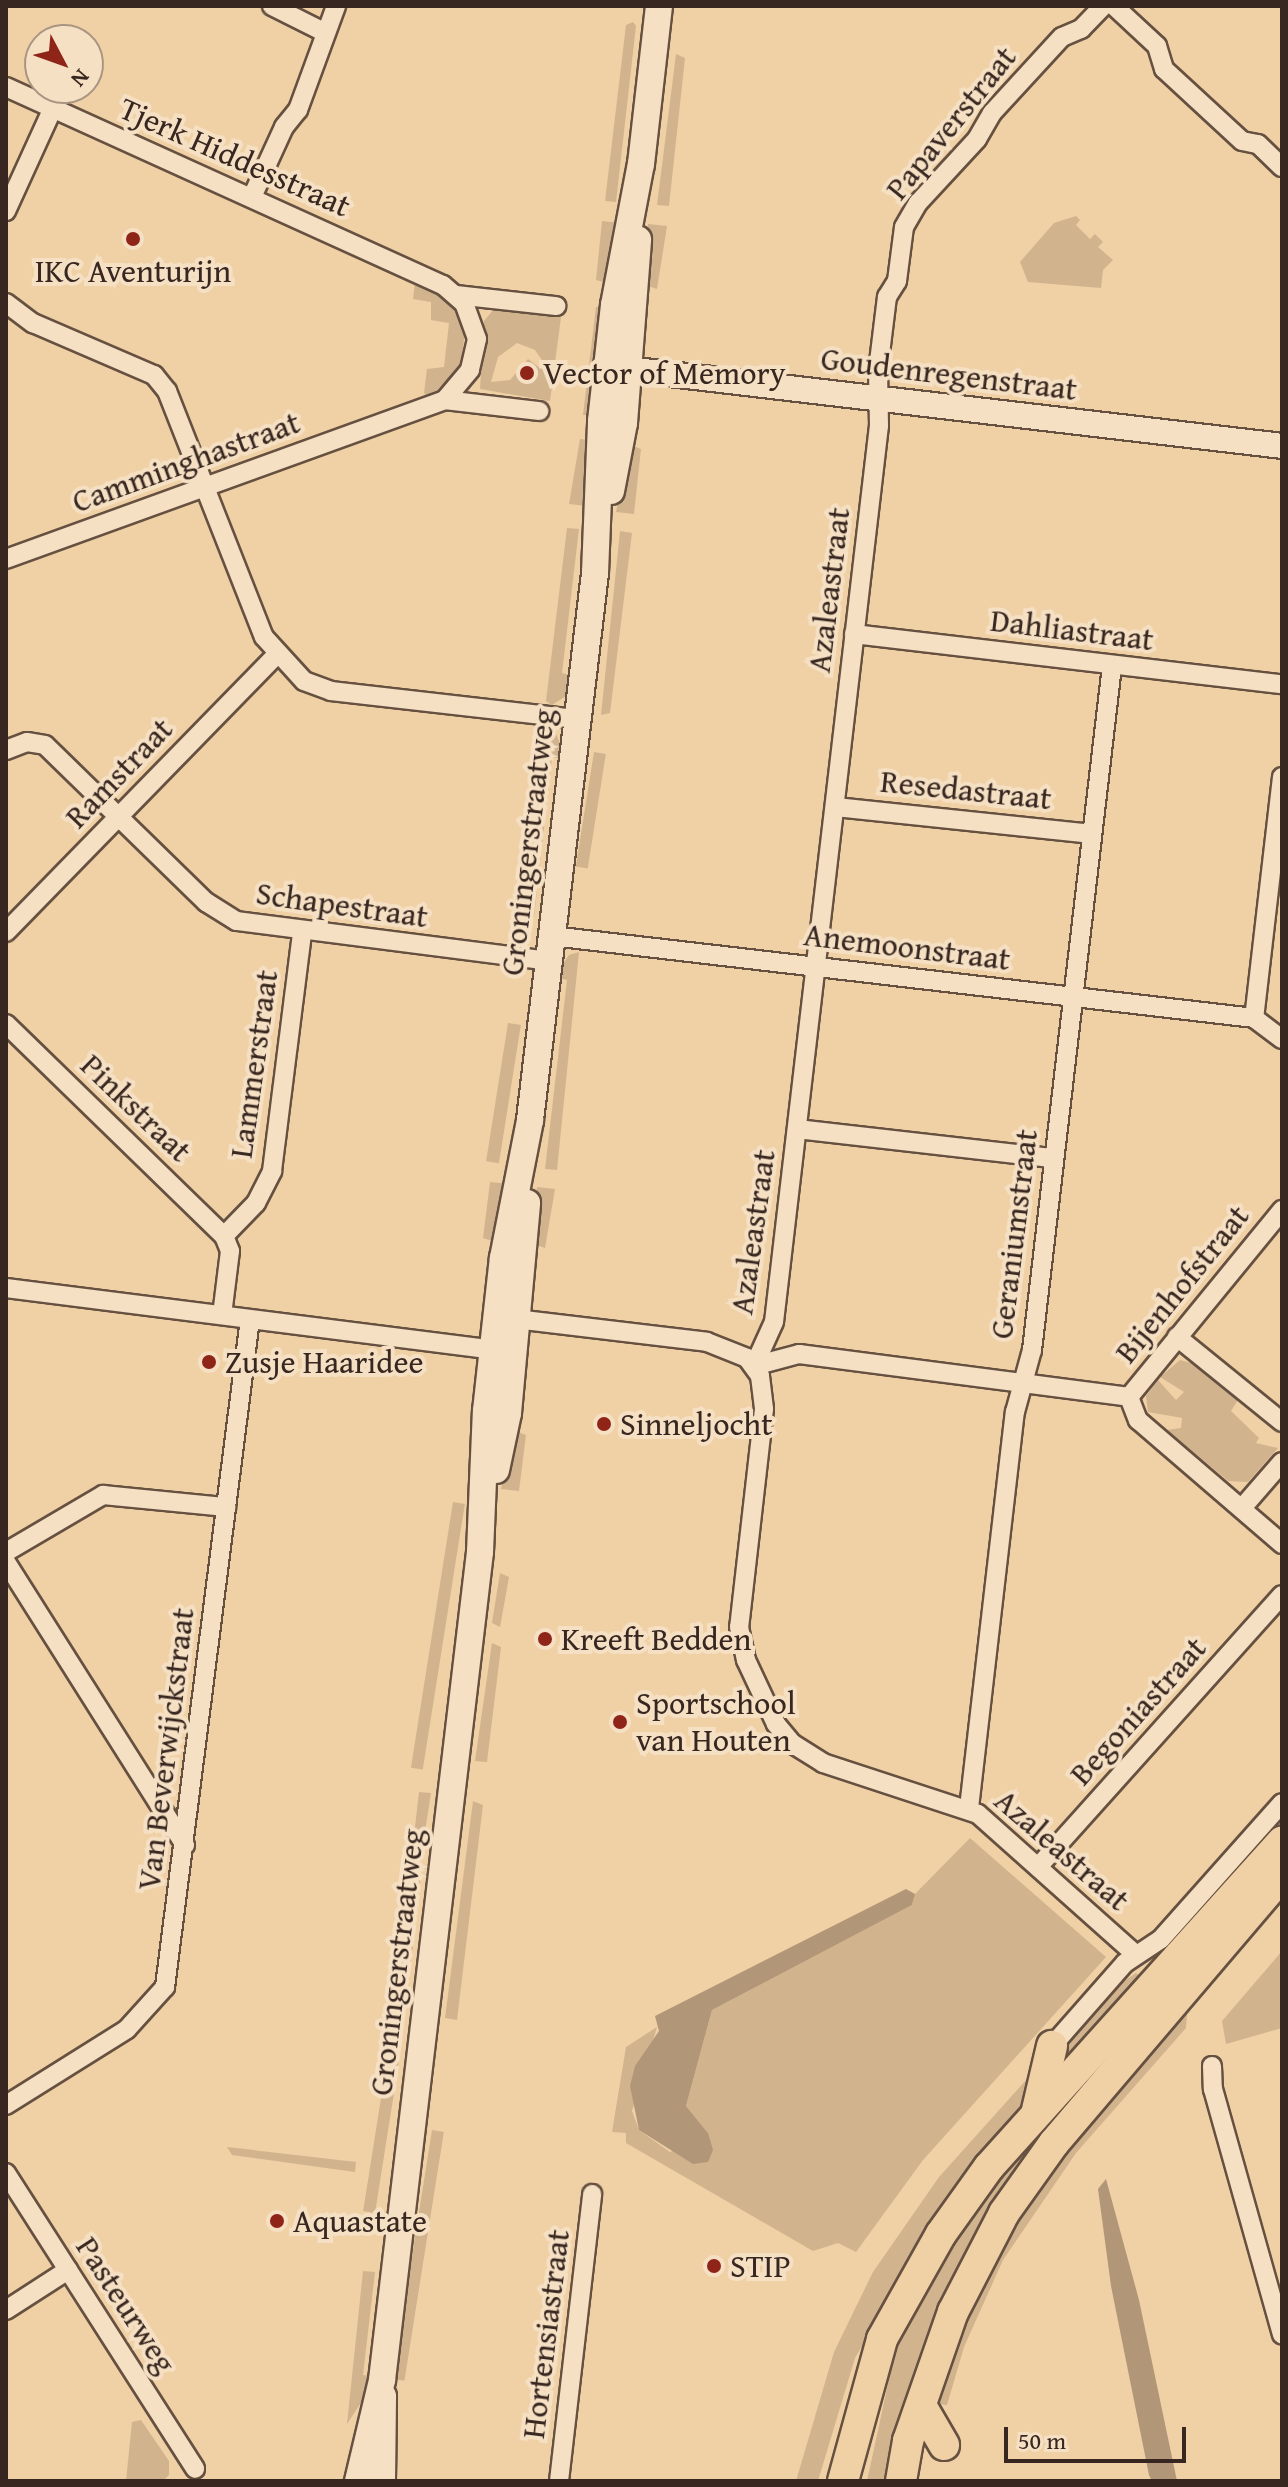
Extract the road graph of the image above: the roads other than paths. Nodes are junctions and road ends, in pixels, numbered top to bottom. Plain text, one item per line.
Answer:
1 (272, 6) edge
2 (336, 6) edge
3 (659, 6) edge
4 (1103, 6) edge
5 (1114, 6) edge
6 (324, 32) junction
7 (6, 87) edge
8 (53, 108) junction
9 (1282, 167) edge
10 (252, 197) junction
11 (6, 211) edge
12 (456, 295) junction
13 (6, 303) edge
14 (556, 306) dead end
15 (618, 368) junction
16 (879, 398) junction
17 (445, 400) junction
18 (539, 411) dead end
19 (1282, 446) edge
20 (207, 485) junction
21 (6, 559) edge
22 (854, 634) junction
23 (275, 656) junction
24 (1112, 666) junction
25 (1282, 684) edge
26 (577, 719) junction
27 (6, 750) edge
28 (1282, 777) edge
29 (835, 807) junction
30 (119, 816) junction
31 (1091, 834) junction
32 (6, 932) edge
33 (302, 932) junction
34 (550, 948) junction
35 (815, 966) junction
36 (1073, 996) junction
37 (1254, 1018) junction
38 (6, 1024) edge
39 (1282, 1039) edge
40 (797, 1129) junction
41 (1053, 1158) junction
42 (1282, 1210) edge
43 (224, 1236) junction
44 (6, 1288) edge
45 (222, 1315) junction
46 (508, 1318) junction
47 (250, 1319) junction
48 (1177, 1337) junction
49 (504, 1351) junction
50 (754, 1366) junction
51 (1023, 1382) junction
52 (1129, 1397) junction
53 (1282, 1422) edge
54 (1282, 1462) edge
55 (226, 1507) junction
56 (1242, 1508) junction
57 (1282, 1544) edge
58 (6, 1552) edge
59 (6, 1562) edge
60 (1282, 1595) edge
61 (1282, 1803) edge
62 (969, 1808) junction
63 (1282, 1842) edge
64 (185, 1845) junction
65 (1038, 1867) junction
66 (1282, 1875) edge
67 (1135, 1954) junction
68 (1052, 2046) joint
69 (1212, 2066) dead end
70 (6, 2105) edge
71 (1036, 2114) junction
72 (6, 2173) edge
73 (592, 2194) dead end
74 (68, 2270) junction
75 (1275, 2279) edge
76 (6, 2310) edge
77 (1282, 2335) edge
78 (382, 2380) junction
79 (922, 2407) junction
80 (944, 2445) dead end
81 (195, 2469) dead end
82 (358, 2481) edge
83 (382, 2481) edge
84 (559, 2481) edge
85 (843, 2481) edge
86 (901, 2481) edge

1 - 6 street
2 - 6 street
3 - 15 main road, Groningerstraatweg
4 - 16 street, Papaverstraat
5 - 9 street
6 - 10 street
7 - 8 street, Tjerk Hiddesstraat
8 - 10 street, Tjerk Hiddesstraat
8 - 11 street
10 - 12 street, Tjerk Hiddesstraat
12 - 14 street
12 - 17 street
13 - 20 street
15 - 16 street, Goudenregenstraat
15 - 26 main road, Groningerstraatweg
16 - 19 street, Goudenregenstraat
16 - 22 street, Azaleastraat
17 - 18 street
17 - 20 street, Camminghastraat
20 - 21 street, Camminghastraat
20 - 23 street
22 - 24 street, Dahliastraat
22 - 29 street, Azaleastraat
23 - 26 street
23 - 30 street, Ramstraat
24 - 25 street, Dahliastraat
24 - 31 street, Geraniumstraat
26 - 34 main road, Groningerstraatweg
27 - 30 street, Schapestraat
28 - 37 street
29 - 31 street, Resedastraat
29 - 35 street, Azaleastraat
30 - 32 street, Ramstraat
30 - 33 street, Schapestraat
31 - 36 street, Geraniumstraat
33 - 34 street, Schapestraat
33 - 43 street, Lammerstraat
34 - 35 street, Anemoonstraat
34 - 46 main road, Groningerstraatweg
35 - 36 street, Anemoonstraat
35 - 40 street, Azaleastraat
36 - 37 street, Anemoonstraat
36 - 41 street, Geraniumstraat
37 - 39 street
38 - 43 street, Pinkstraat
40 - 41 street
40 - 50 street, Azaleastraat
41 - 51 street, Geraniumstraat
42 - 48 street, Bijenhofstraat
43 - 45 street
44 - 45 street
45 - 47 street
46 - 49 main road, Groningerstraatweg
46 - 50 street
47 - 49 street
47 - 55 street, Van Beverwijckstraat
48 - 52 street, Bijenhofstraat
48 - 53 street
49 - 78 main road, Groningerstraatweg
50 - 51 street
50 - 62 street, Azaleastraat
51 - 52 street
51 - 62 street, Geraniumstraat
52 - 56 street
54 - 56 street
55 - 58 street
55 - 64 street, Van Beverwijckstraat
56 - 57 street
59 - 64 street
60 - 65 street, Begoniastraat
61 - 67 street
62 - 65 street, Azaleastraat
63 - 71 main road
64 - 70 street, Van Beverwijckstraat
65 - 67 street, Azaleastraat
66 - 79 main road
67 - 68 street
68 - 71 main road
69 - 75 street
71 - 85 main road
72 - 74 street, Pasteurweg
73 - 84 street, Hortensiastraat
74 - 76 street
74 - 81 street, Pasteurweg
75 - 77 street
78 - 82 main road, Groningerstraatweg
78 - 83 main road, Groningerstraatweg
79 - 80 main road
79 - 86 main road

